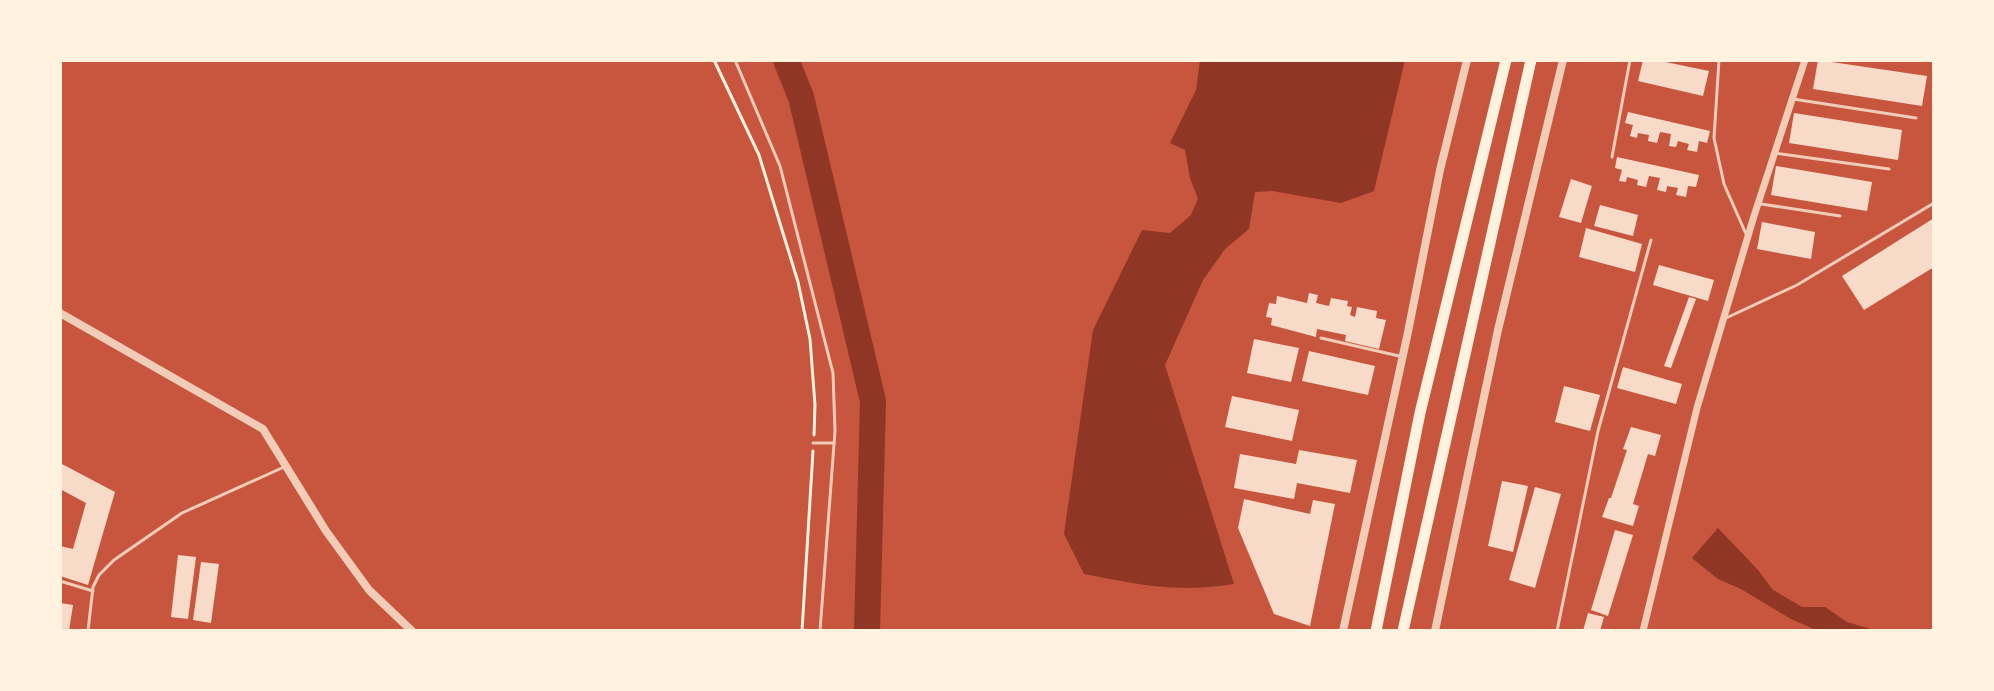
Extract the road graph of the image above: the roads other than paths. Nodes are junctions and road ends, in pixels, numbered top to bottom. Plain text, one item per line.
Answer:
1 (735, 60) edge
2 (1467, 60) edge
3 (1506, 60) edge
4 (1531, 60) edge
5 (1563, 60) edge
6 (1630, 60) edge
7 (1719, 60) edge
8 (1805, 60) edge
9 (1792, 99) junction
10 (1916, 118) dead end
11 (1775, 153) junction
12 (1612, 157) dead end
13 (1889, 169) dead end
14 (1934, 203) edge
15 (1758, 204) junction
16 (1840, 216) dead end
17 (1748, 238) junction
18 (1651, 240) dead end
19 (60, 313) edge
20 (1723, 320) junction
21 (1321, 338) dead end
22 (1403, 357) junction
23 (813, 443) road end
24 (834, 443) junction
25 (288, 465) junction
26 (60, 581) edge
27 (93, 591) junction
28 (88, 631) edge
29 (412, 631) edge
30 (820, 631) edge
31 (1343, 631) edge
32 (1376, 631) edge
33 (1403, 631) edge
34 (1435, 631) edge
35 (1557, 631) edge
36 (1643, 631) edge

1 - 24 lane
2 - 22 street
3 - 32 highway
4 - 33 highway
5 - 34 street
6 - 12 lane
7 - 17 lane
8 - 9 street
9 - 10 lane
9 - 11 street
11 - 13 lane
11 - 15 street
14 - 20 lane
15 - 16 lane
15 - 17 street
17 - 20 street
18 - 35 lane
19 - 25 street
20 - 36 street
21 - 22 lane
22 - 31 street
23 - 24 lane
24 - 30 lane
25 - 27 lane
25 - 29 street
26 - 27 lane
27 - 28 lane

